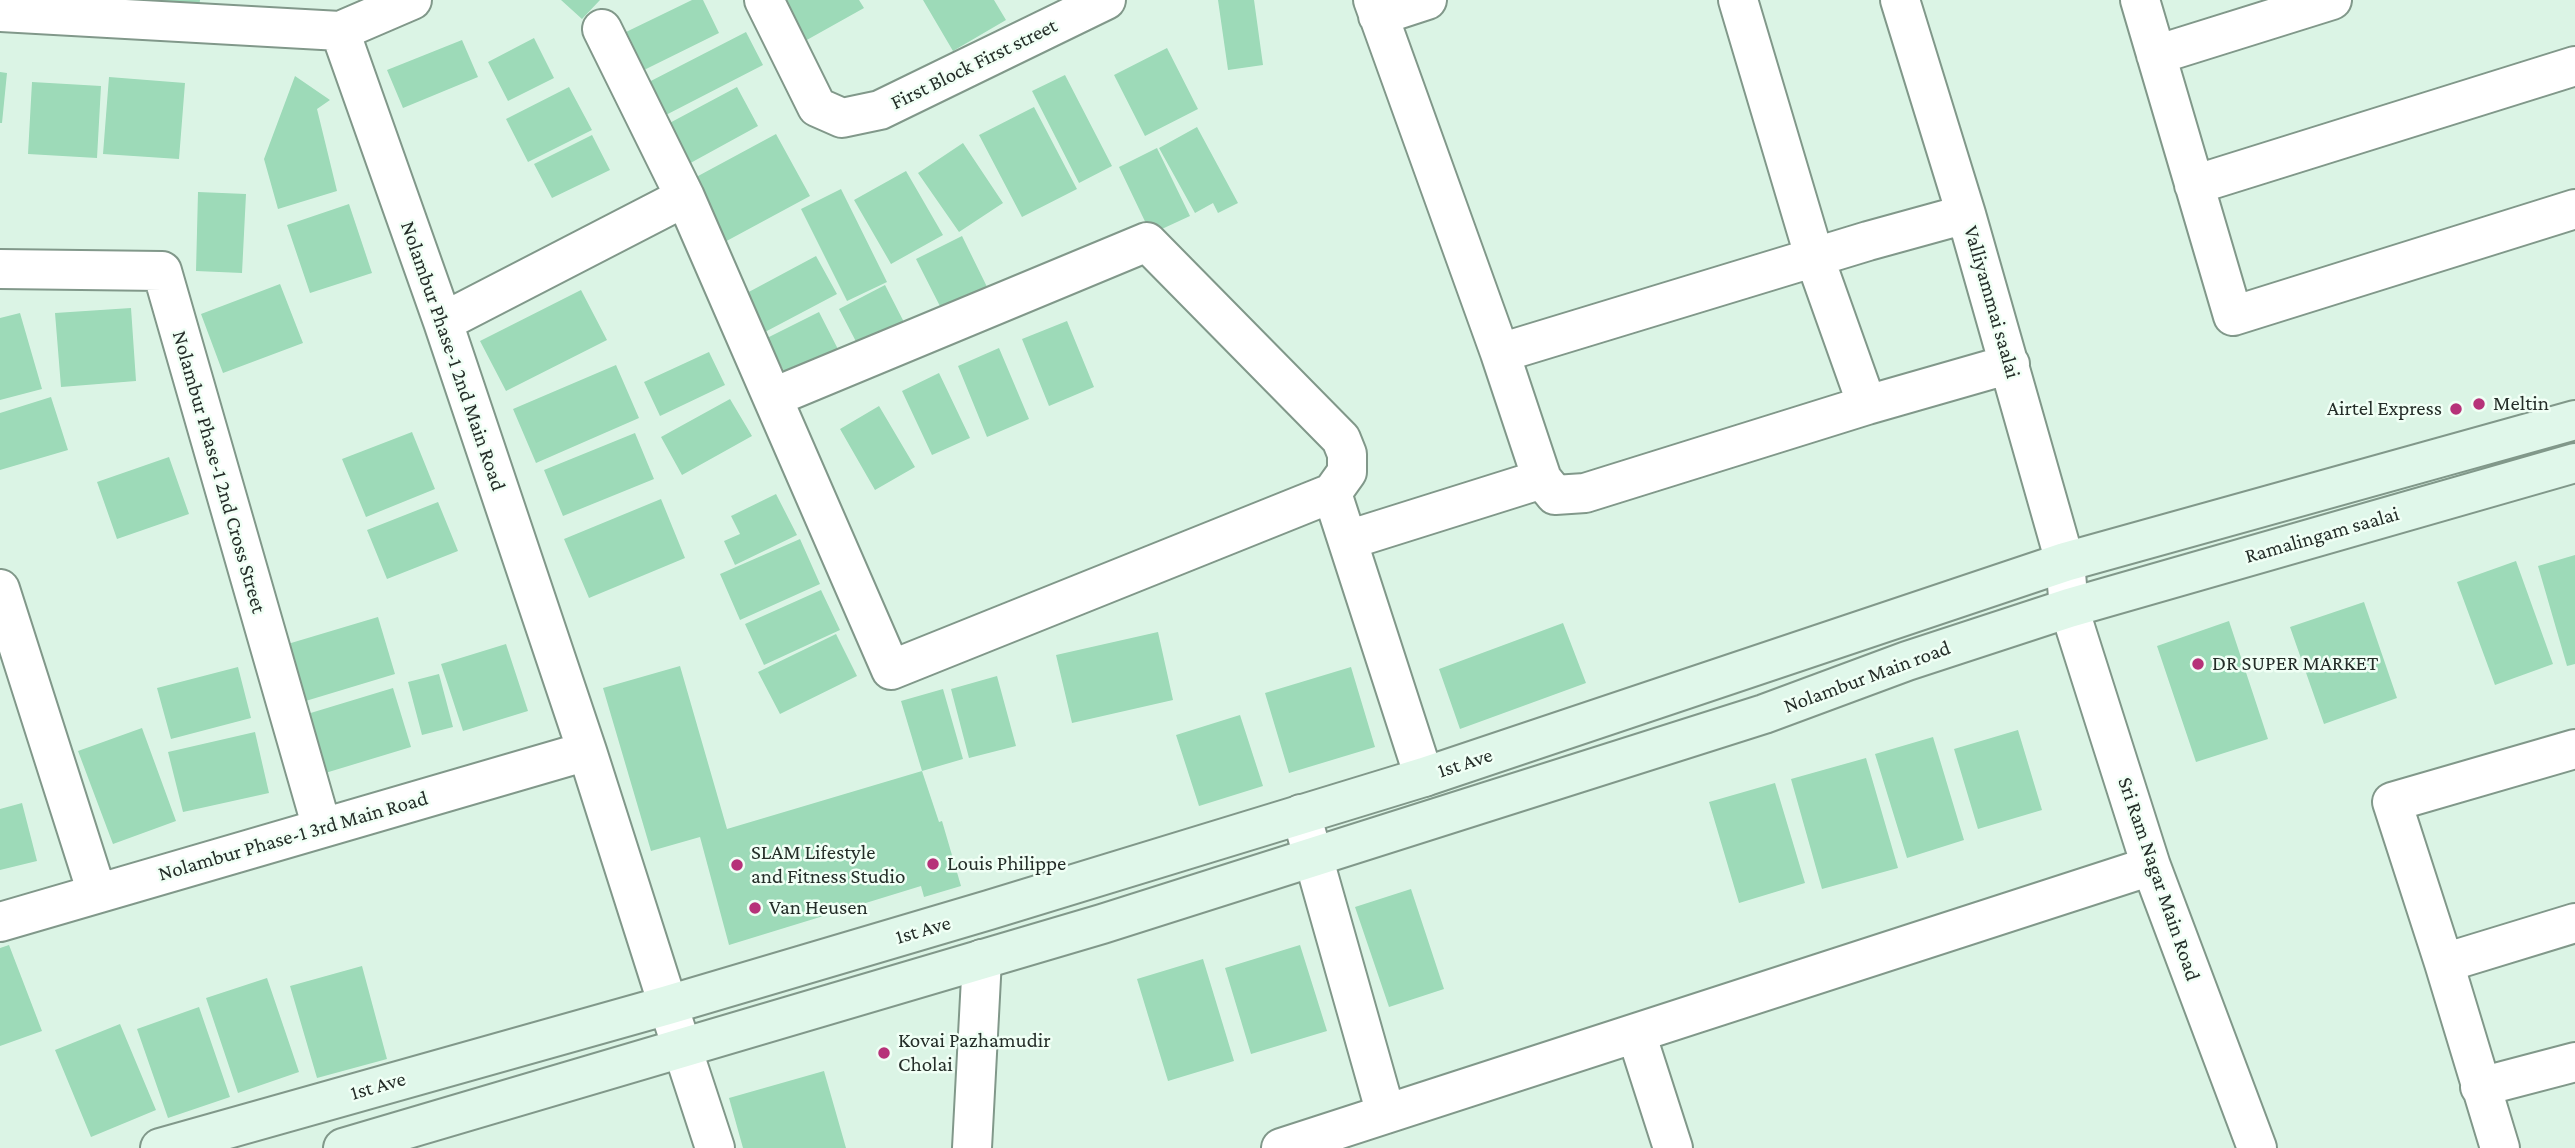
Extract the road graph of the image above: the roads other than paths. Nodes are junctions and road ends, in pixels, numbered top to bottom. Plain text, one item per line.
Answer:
1 (412, 0) edge
2 (764, 0) edge
3 (1106, 0) edge
4 (1427, 0) edge
5 (1738, 0) edge
6 (1900, 0) edge
7 (2140, 0) edge
8 (2332, 0) edge
9 (1376, 8) edge
10 (0, 12) edge
11 (603, 29) dead end
12 (340, 31) junction
13 (2156, 55) junction
14 (2575, 66) edge
15 (2194, 185) junction
16 (685, 197) junction
17 (2575, 209) edge
18 (1966, 214) junction
19 (1815, 259) junction
20 (0, 269) edge
21 (443, 322) junction
22 (1500, 354) junction
23 (2010, 364) junction
24 (774, 397) junction
25 (1867, 405) junction
26 (2575, 420) edge
27 (2575, 463) edge
28 (1542, 479) junction
29 (1332, 493) junction
30 (1348, 540) junction
31 (2065, 562) junction
32 (0, 589) edge
33 (2069, 608) junction
34 (2575, 749) edge
35 (587, 751) junction
36 (1424, 777) junction
37 (1301, 814) junction
38 (322, 828) junction
39 (1312, 856) junction
40 (2151, 866) junction
41 (97, 893) junction
42 (0, 922) edge
43 (2575, 923) edge
44 (982, 959) junction
45 (2444, 963) junction
46 (668, 1005) junction
47 (1636, 1033) junction
48 (682, 1049) junction
49 (2575, 1062) edge
50 (2480, 1087) junction
51 (1386, 1114) junction
52 (2251, 1147) edge
53 (160, 1148) edge
54 (343, 1148) edge
55 (715, 1148) edge
56 (972, 1148) edge
57 (1280, 1148) edge
58 (1673, 1148) edge
59 (2500, 1148) edge

1 - 12 street
2 - 3 street, First Block First street
4 - 9 street
5 - 19 street
6 - 18 street, Valliyammai saalai
7 - 13 street
8 - 13 street
9 - 22 street
10 - 12 street
11 - 16 street
12 - 21 street, Nolambur Phase-1 2nd Main Road
13 - 15 street
14 - 15 street
15 - 17 street
16 - 21 street
16 - 24 street
18 - 19 street
18 - 23 street, Valliyammai saalai
19 - 22 street
19 - 25 street
20 - 38 street, Nolambur Phase-1 2nd Cross Street
21 - 35 street, Nolambur Phase-1 2nd Main Road
22 - 28 street
23 - 25 street
23 - 31 street, Valliyammai saalai
24 - 29 street
24 - 29 street
25 - 28 street
26 - 31 main road, 1st Ave
27 - 33 main road, Ramalingam saalai
28 - 30 street
29 - 30 street
30 - 36 street
31 - 33 street, Valliyammai saalai
31 - 36 main road, 1st Ave
32 - 41 street
33 - 39 main road, Nolambur Main road
33 - 40 street, Sri Ram Nagar Main Road
34 - 45 street
35 - 38 street, Nolambur Phase-1 3rd Main Road
35 - 46 street, Nolambur Phase-1 2nd Main Road
36 - 37 main road, 1st Ave
37 - 39 street
37 - 46 main road, 1st Ave
38 - 41 street, Nolambur Phase-1 3rd Main Road
39 - 44 main road, Nolambur Main road
39 - 51 street
40 - 47 street
40 - 52 street, Sri Ram Nagar Main Road
41 - 42 street, Nolambur Phase-1 3rd Main Road
43 - 45 street
44 - 48 main road, Nolambur Main road
44 - 56 street
45 - 50 street
46 - 48 street, Nolambur Phase-1 2nd Main Road
46 - 53 main road, 1st Ave
47 - 51 street
47 - 58 street
48 - 54 main road, Nolambur Main road
48 - 55 street, Nolambur Phase-1 2nd Main Road
49 - 50 street
50 - 59 street
51 - 57 street

